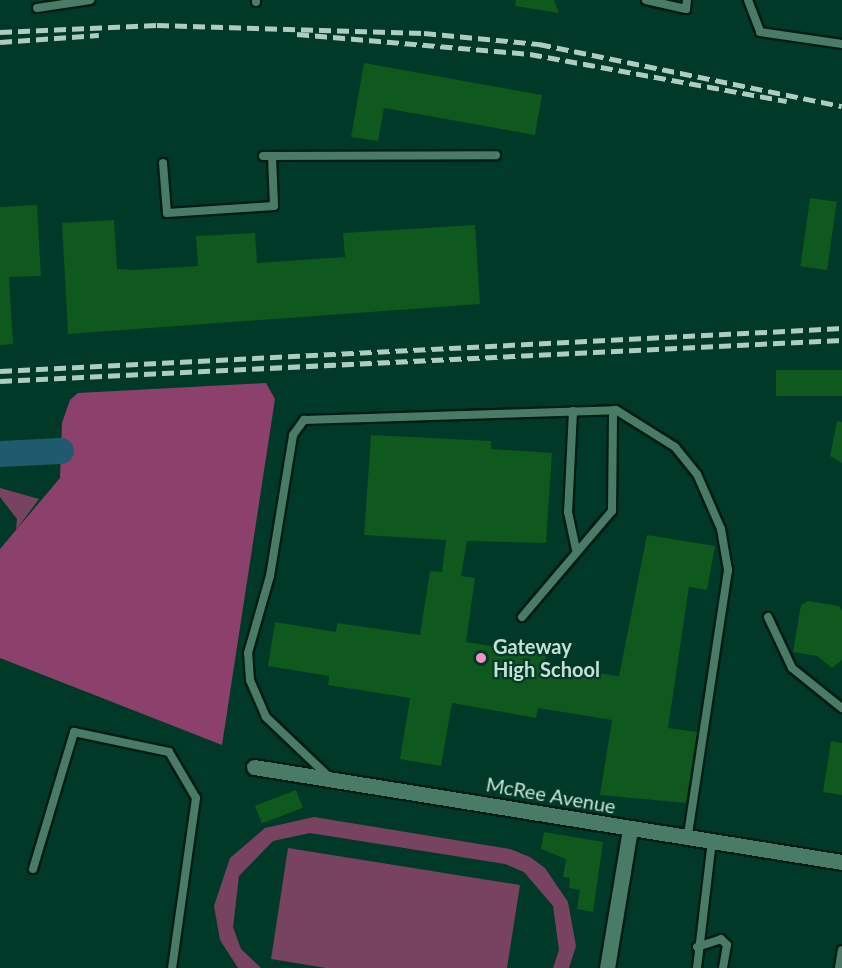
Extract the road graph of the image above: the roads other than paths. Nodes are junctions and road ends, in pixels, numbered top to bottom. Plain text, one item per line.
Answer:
1 (90, 0) edge
2 (646, 0) edge
3 (687, 0) edge
4 (748, 0) edge
5 (37, 8) dead end
6 (842, 44) edge
7 (496, 155) dead end
8 (263, 156) dead end
9 (272, 156) junction
10 (163, 163) dead end
11 (613, 410) junction
12 (573, 411) junction
13 (576, 549) junction
14 (522, 617) dead end
15 (768, 617) dead end
16 (842, 708) edge
17 (254, 767) dead end
18 (330, 778) junction
19 (630, 829) junction
20 (688, 836) junction
21 (712, 840) junction
22 (842, 862) edge
23 (33, 869) dead end
24 (697, 947) junction
25 (842, 950) edge
26 (172, 968) edge
27 (607, 968) edge
28 (697, 968) edge
29 (723, 968) edge
30 (838, 968) edge

1 - 5 lane
2 - 3 lane
4 - 6 lane
7 - 9 lane
8 - 9 lane
9 - 10 lane
11 - 12 lane
11 - 13 lane
11 - 20 lane
12 - 13 lane
12 - 18 lane
13 - 14 lane
15 - 16 lane
17 - 18 street, McRee Avenue
18 - 19 street, McRee Avenue
19 - 20 street, McRee Avenue
19 - 27 street
20 - 21 street, McRee Avenue
21 - 22 street, McRee Avenue
21 - 24 lane
23 - 26 lane
24 - 28 lane
24 - 29 lane
25 - 30 lane

